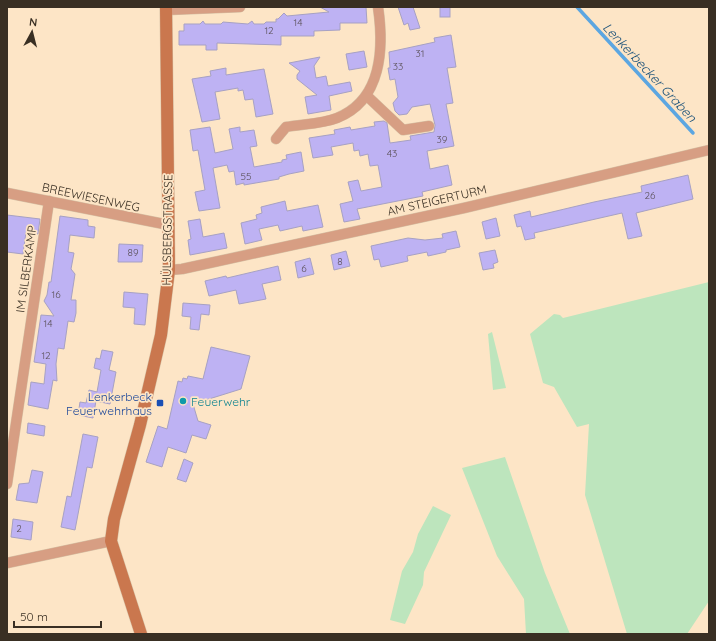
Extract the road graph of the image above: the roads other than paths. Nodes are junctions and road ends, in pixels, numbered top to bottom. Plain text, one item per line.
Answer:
1 (240, 7) edge
2 (378, 7) edge
3 (166, 8) edge
4 (220, 8) edge
5 (367, 96) junction
6 (429, 126) dead end
7 (276, 139) dead end
8 (709, 150) edge
9 (7, 193) edge
10 (49, 201) junction
11 (169, 225) junction
12 (169, 270) junction
13 (7, 484) edge
14 (111, 541) junction
15 (7, 563) edge
16 (141, 634) edge

1 - 4 street
2 - 5 street
3 - 4 street
3 - 11 street, HÜLSBERGSTRASSE
5 - 6 street
5 - 7 street
8 - 12 street, AM STEIGERTURM
9 - 10 street, BREEWIESENWEG
10 - 11 street, BREEWIESENWEG
10 - 13 street, IM SILBERKAMP
11 - 12 street, HÜLSBERGSTRASSE
12 - 14 street, HÜLSBERGSTRASSE
14 - 15 street
14 - 16 street, HÜLSBERGSTRASSE

